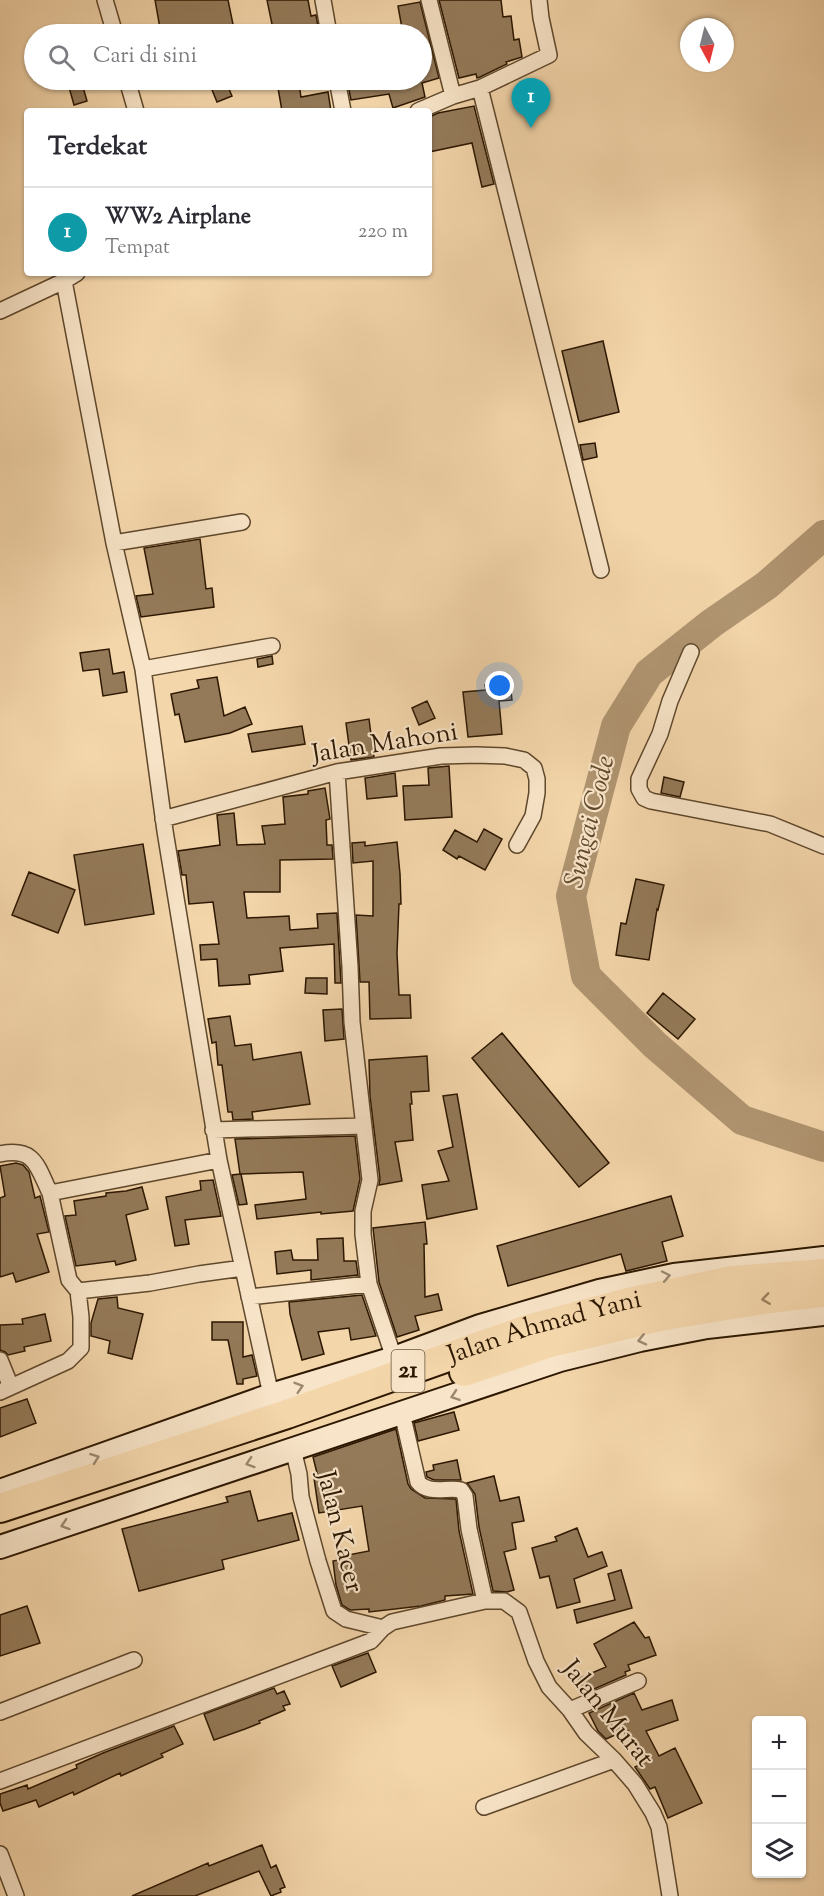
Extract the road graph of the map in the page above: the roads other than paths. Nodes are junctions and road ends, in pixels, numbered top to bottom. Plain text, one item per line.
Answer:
1 (105, 0) edge
2 (323, 0) edge
3 (429, 0) edge
4 (539, 0) edge
5 (112, 24) edge
6 (327, 24) edge
7 (480, 88) junction
8 (131, 90) edge
9 (339, 90) edge
10 (453, 96) junction
11 (135, 108) edge
12 (342, 108) edge
13 (425, 108) edge
14 (71, 277) edge
15 (0, 311) edge
16 (242, 522) dead end
17 (114, 543) junction
18 (602, 570) dead end
19 (272, 645) dead end
20 (691, 652) dead end
21 (143, 669) junction
22 (337, 772) junction
23 (163, 819) junction
24 (517, 845) dead end
25 (824, 846) edge
26 (364, 1126) junction
27 (213, 1130) junction
28 (0, 1154) edge
29 (219, 1160) junction
30 (50, 1193) junction
31 (824, 1258) edge
32 (243, 1269) junction
33 (824, 1273) edge
34 (369, 1284) junction
35 (78, 1291) junction
36 (824, 1293) edge
37 (249, 1297) junction
38 (824, 1314) edge
39 (394, 1358) junction
40 (0, 1360) edge
41 (5, 1390) edge
42 (402, 1413) junction
43 (286, 1422) junction
44 (57, 1480) junction
45 (0, 1491) edge
46 (0, 1508) edge
47 (0, 1528) edge
48 (0, 1547) edge
49 (485, 1601) junction
50 (383, 1628) junction
51 (134, 1660) dead end
52 (638, 1682) dead end
53 (570, 1710) junction
54 (0, 1712) edge
55 (614, 1760) junction
56 (0, 1781) edge
57 (484, 1807) dead end
58 (0, 1854) edge
59 (15, 1896) edge
60 (670, 1896) edge

1 - 5 street
2 - 6 street
3 - 10 street
4 - 7 street
7 - 10 street
7 - 18 street
8 - 11 street
9 - 12 street
10 - 13 street
14 - 15 street
14 - 17 street
16 - 17 street
17 - 21 street
19 - 21 street
20 - 25 street
21 - 23 street
22 - 23 street, Jalan Mahoni
22 - 24 street, Jalan Mahoni
22 - 26 street
23 - 27 street
26 - 27 street
26 - 34 street
27 - 29 street
28 - 30 street
29 - 30 street
29 - 32 street
30 - 35 street
39 -> 31 street
32 - 35 street
32 - 37 street
33 - 43 highway, Jalan Ahmad Yani / 21
34 - 37 street
34 - 39 street
35 - 41 street
36 -> 43 highway, Jalan Ahmad Yani / 21
37 - 43 street
38 -> 42 street
43 -> 39 street
40 - 41 street
42 - 43 street
42 - 49 street
44 -> 43 highway, Jalan Ahmad Yani / 21
43 - 47 highway, Jalan Ahmad Yani / 21
43 -> 48 street
43 - 50 street, Jalan Kacer
44 - 45 street
44 - 46 highway, Jalan Ahmad Yani / 21
49 - 50 street
49 - 53 street, Jalan Murat
50 - 56 street
51 - 54 street
52 - 53 street
53 - 55 street, Jalan Murat
55 - 57 street
55 - 60 street, Jalan Murat
58 - 59 street

